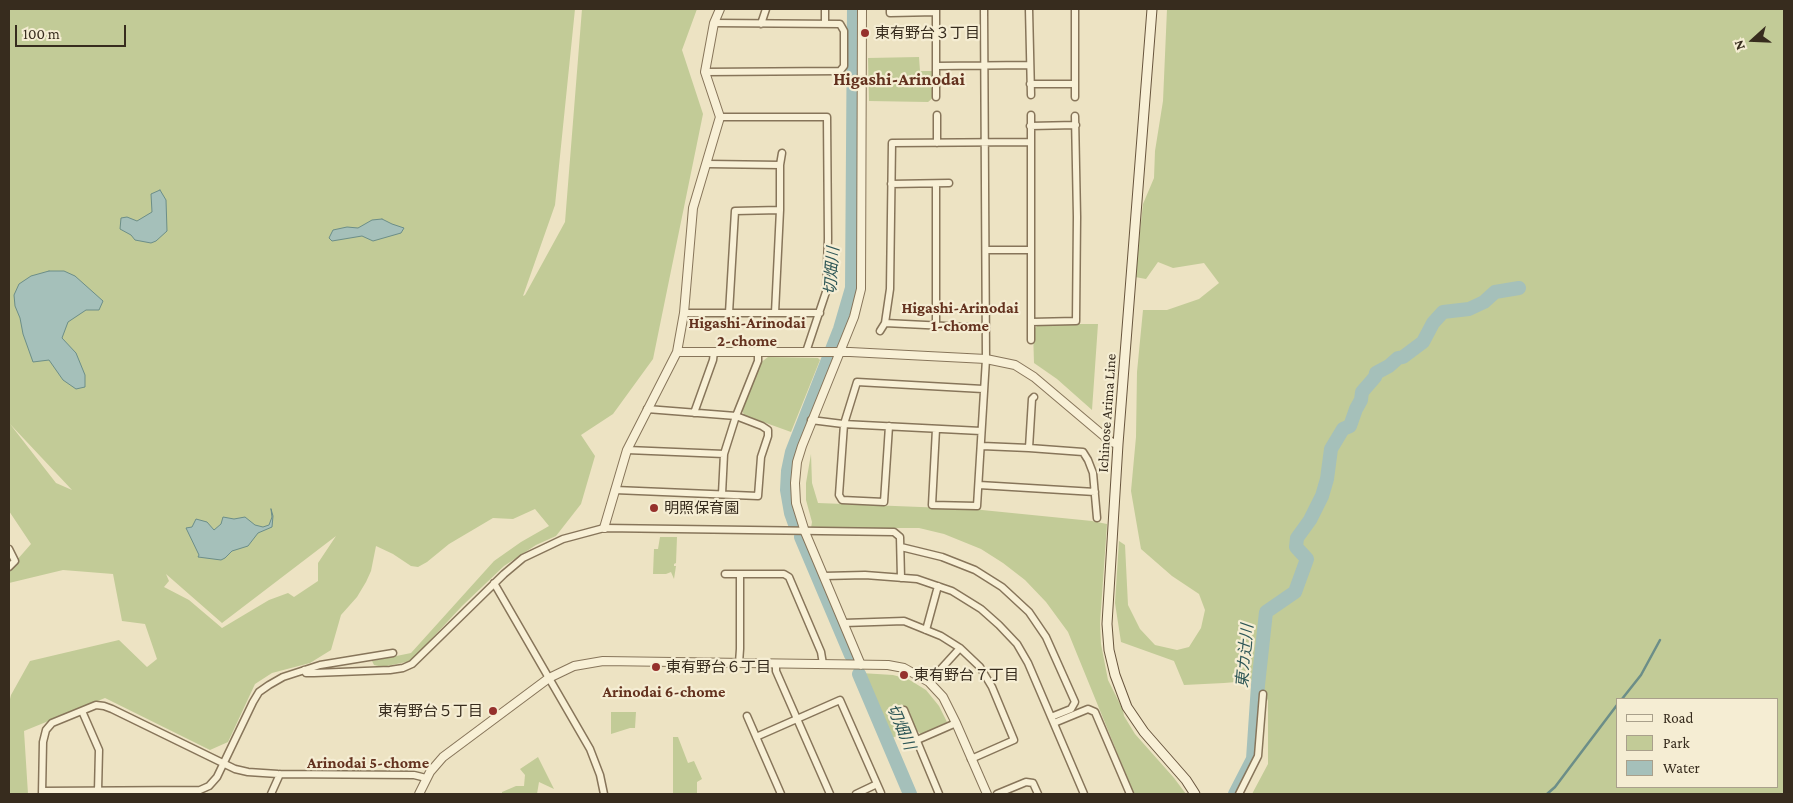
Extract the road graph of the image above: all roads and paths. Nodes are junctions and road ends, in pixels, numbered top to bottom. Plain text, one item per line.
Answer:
1 (720, 9) edge
2 (766, 9) edge
3 (825, 9) edge
4 (862, 9) edge
5 (890, 9) edge
6 (984, 9) edge
7 (1030, 9) edge
8 (1075, 9) edge
9 (1152, 9) edge
10 (936, 10) edge
11 (714, 23) junction
12 (762, 24) junction
13 (825, 24) junction
14 (985, 65) junction
15 (1030, 65) junction
16 (937, 66) junction
17 (705, 72) junction
18 (1030, 84) junction
19 (1075, 84) junction
20 (1031, 95) dead end
21 (936, 97) dead end
22 (1075, 97) dead end
23 (936, 115) dead end
24 (1031, 115) dead end
25 (1075, 116) dead end
26 (720, 117) junction
27 (1076, 125) junction
28 (1030, 126) junction
29 (1030, 142) junction
30 (937, 143) junction
31 (985, 143) junction
32 (782, 153) dead end
33 (708, 164) junction
34 (780, 165) junction
35 (948, 183) dead end
36 (891, 184) junction
37 (936, 184) junction
38 (780, 210) junction
39 (986, 250) junction
40 (1030, 250) junction
41 (684, 313) junction
42 (729, 313) junction
43 (776, 313) junction
44 (820, 313) junction
45 (1031, 322) junction
46 (885, 323) junction
47 (936, 326) junction
48 (986, 328) junction
49 (880, 332) dead end
50 (1031, 340) dead end
51 (677, 352) junction
52 (714, 352) junction
53 (758, 352) junction
54 (806, 352) junction
55 (840, 352) junction
56 (986, 359) junction
57 (983, 389) junction
58 (1034, 397) dead end
59 (647, 409) junction
60 (694, 413) junction
61 (736, 416) junction
62 (811, 420) junction
63 (844, 424) junction
64 (889, 426) junction
65 (936, 428) junction
66 (981, 431) junction
67 (1118, 444) junction
68 (982, 446) junction
69 (1029, 448) junction
70 (627, 450) junction
71 (724, 454) junction
72 (979, 485) junction
73 (615, 490) junction
74 (1095, 492) junction
75 (722, 494) junction
76 (1097, 518) dead end
77 (604, 528) junction
78 (805, 532) junction
79 (901, 547) junction
80 (9, 549) edge
81 (9, 567) edge
82 (725, 574) dead end
83 (740, 574) junction
84 (824, 576) junction
85 (901, 578) junction
86 (494, 583) junction
87 (938, 586) junction
88 (844, 623) junction
89 (926, 630) junction
90 (960, 648) junction
91 (392, 654) dead end
92 (739, 663) junction
93 (776, 664) junction
94 (823, 664) junction
95 (861, 665) junction
96 (304, 670) junction
97 (549, 678) junction
98 (929, 682) junction
99 (1263, 694) dead end
100 (904, 710) dead end
101 (82, 711) junction
102 (747, 716) dead end
103 (797, 719) junction
104 (1052, 720) junction
105 (956, 723) junction
106 (756, 737) junction
107 (917, 740) junction
108 (971, 759) junction
109 (223, 764) junction
110 (280, 774) junction
111 (426, 778) junction
112 (878, 784) junction
113 (98, 791) junction
114 (42, 793) edge
115 (881, 793) dead end
116 (271, 794) edge
117 (419, 794) edge
118 (604, 794) edge
119 (781, 794) edge
120 (830, 794) edge
121 (856, 794) edge
122 (939, 794) edge
123 (987, 794) edge
124 (997, 794) edge
125 (1038, 794) edge
126 (1084, 794) edge
127 (1130, 794) edge
128 (1196, 794) edge
129 (1239, 794) edge

1 - 11 street
2 - 12 street
3 - 13 street
4 - 55 street
5 - 10 street
6 - 14 street
7 - 15 street
8 - 19 street
9 - 67 main road, Ichinose Arima Line
10 - 16 street
11 - 12 street
11 - 17 street
12 - 13 street
13 - 17 street
14 - 15 street
14 - 16 street
14 - 31 street
15 - 18 street
16 - 21 street
17 - 26 street
18 - 19 street
18 - 20 street
19 - 22 street
23 - 30 street
24 - 28 street
25 - 27 street
26 - 33 street
26 - 44 street
27 - 28 street
27 - 45 street
28 - 29 street
29 - 31 street
29 - 40 street
30 - 31 street
30 - 36 street
31 - 39 street
32 - 34 street
33 - 34 street
33 - 41 street
34 - 38 street
35 - 37 street
36 - 37 street
36 - 46 street
37 - 47 street
38 - 42 street
38 - 43 street
39 - 40 street
39 - 48 street
40 - 45 street
41 - 42 street
41 - 51 street
42 - 43 street
43 - 44 street
44 - 54 street
45 - 50 street
46 - 47 street
46 - 49 street
47 - 48 street
48 - 56 street
51 - 52 street
51 - 59 street
52 - 53 street
52 - 60 street
53 - 54 street
53 - 61 street
54 - 55 street
55 - 56 street
55 - 62 street
56 - 57 street
56 - 67 street
57 - 63 street
57 - 66 street
58 - 69 street
59 - 60 street
59 - 70 street
60 - 61 street
61 - 71 street
61 - 75 street
62 - 63 street
62 - 78 street
63 - 64 street
63 - 64 street
64 - 65 street
65 - 66 street
65 - 72 street
66 - 68 street
67 - 128 main road, Ichinose Arima Line
68 - 69 street
68 - 72 street
69 - 74 street
70 - 71 street
70 - 73 street
71 - 75 street
72 - 74 street
73 - 75 street
73 - 77 street
74 - 76 street
77 - 78 street
77 - 86 street
78 - 79 street
78 - 84 street
79 - 85 street
79 - 104 street
80 - 81 street
82 - 83 street
83 - 92 street
83 - 94 street
84 - 85 street
84 - 88 street
85 - 87 street
86 - 96 street
86 - 97 street
87 - 89 street
87 - 104 street
88 - 89 street
88 - 95 street
89 - 90 street
90 - 98 street
90 - 108 street
91 - 96 street
92 - 93 street
92 - 97 street
93 - 94 street
93 - 103 street
94 - 95 street
95 - 98 street
96 - 109 street
97 - 111 street
97 - 118 street
98 - 105 street
99 - 129 street
100 - 107 street
101 - 109 street
101 - 113 street
101 - 114 street
102 - 106 street
103 - 106 street
103 - 112 street
103 - 120 street
104 - 126 street
104 - 127 street
105 - 107 street
105 - 108 street
106 - 119 street
107 - 122 street
108 - 123 street
109 - 110 street
109 - 113 street
110 - 111 street
110 - 116 street
111 - 117 street
112 - 115 street
112 - 121 street
113 - 114 street
124 - 125 street

